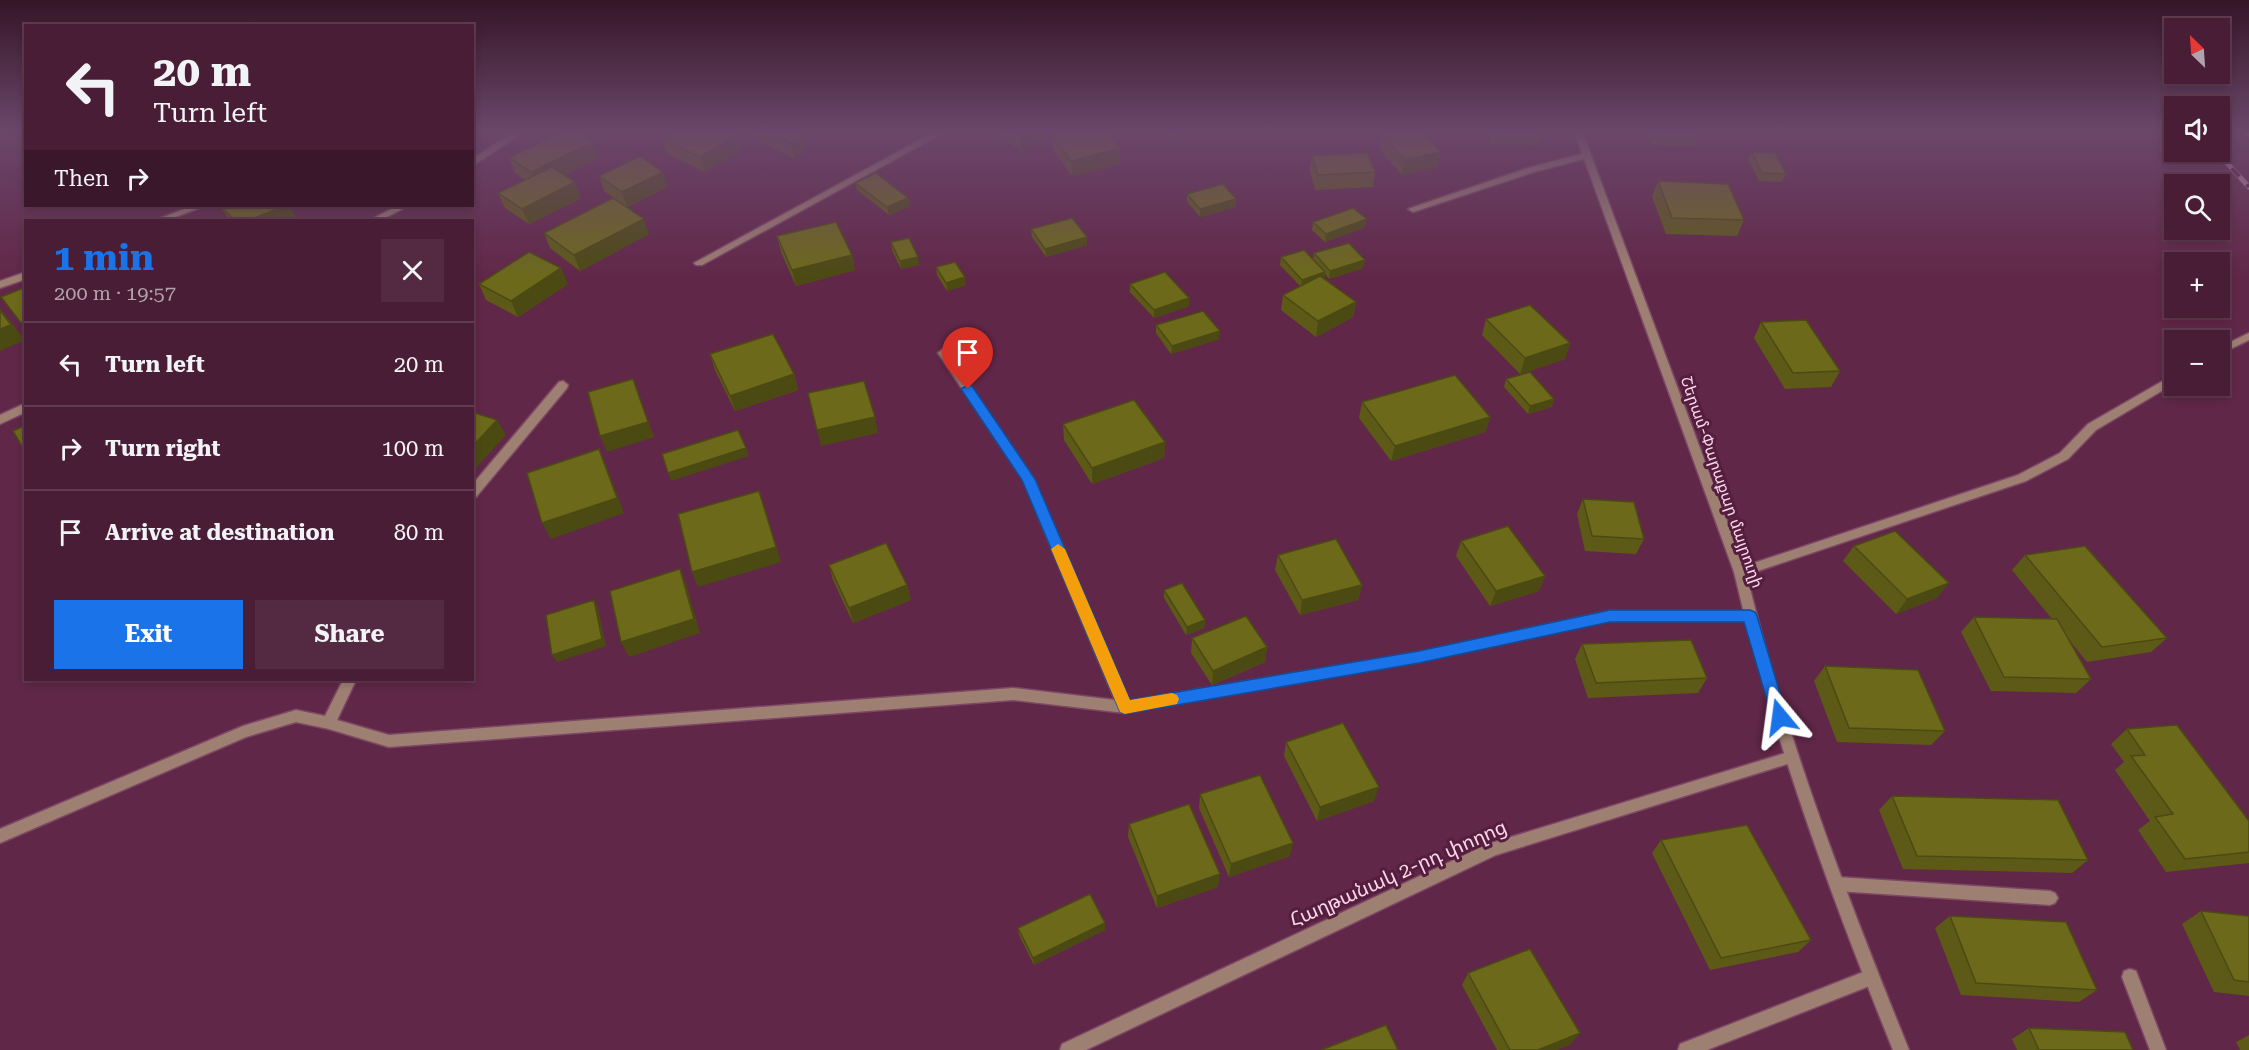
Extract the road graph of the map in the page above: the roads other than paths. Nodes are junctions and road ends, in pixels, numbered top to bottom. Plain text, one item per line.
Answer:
1 (852, 180) edge
2 (1501, 180) edge
3 (1594, 180) edge
4 (196, 207) edge
5 (401, 207) edge
6 (1413, 209) dead end
7 (164, 219) edge
8 (377, 219) edge
9 (699, 263) dead end
10 (24, 276) edge
11 (0, 285) edge
12 (2249, 336) edge
13 (2230, 346) edge
14 (943, 353) dead end
15 (2164, 384) edge
16 (562, 385) dead end
17 (24, 408) edge
18 (0, 420) edge
19 (474, 492) edge
20 (1740, 572) junction
21 (1750, 616) junction
22 (349, 681) edge
23 (1125, 707) junction
24 (329, 723) junction
25 (1792, 757) junction
26 (0, 836) edge
27 (1837, 884) junction
28 (2050, 898) dead end
29 (2130, 976) dead end
30 (1871, 977) junction
31 (1068, 1050) edge
32 (1686, 1050) edge
33 (1901, 1050) edge
34 (2157, 1050) edge

1 - 9 street
2 - 6 street
3 - 20 street, Շերամ-Փարաքար մայրուղի
4 - 7 street
5 - 8 street
10 - 11 street
12 - 13 street
14 - 23 street
15 - 20 street
16 - 19 street
17 - 18 street
20 - 21 street, Շերամ-Փարաքար մայրուղի
21 - 23 street
21 - 25 street, Շերամ-Փարաքար մայրուղի
22 - 24 street
23 - 24 street
24 - 26 street
25 - 27 street, Շերամ-Փարաքար մայրուղի
25 - 31 street, Հաղթանակ 2-րդ փողոց
27 - 28 street
27 - 30 street, Շերամ-Փարաքար մայրուղի
29 - 34 street
30 - 32 street
30 - 33 street, Շերամ-Փարաքար մայրուղի

